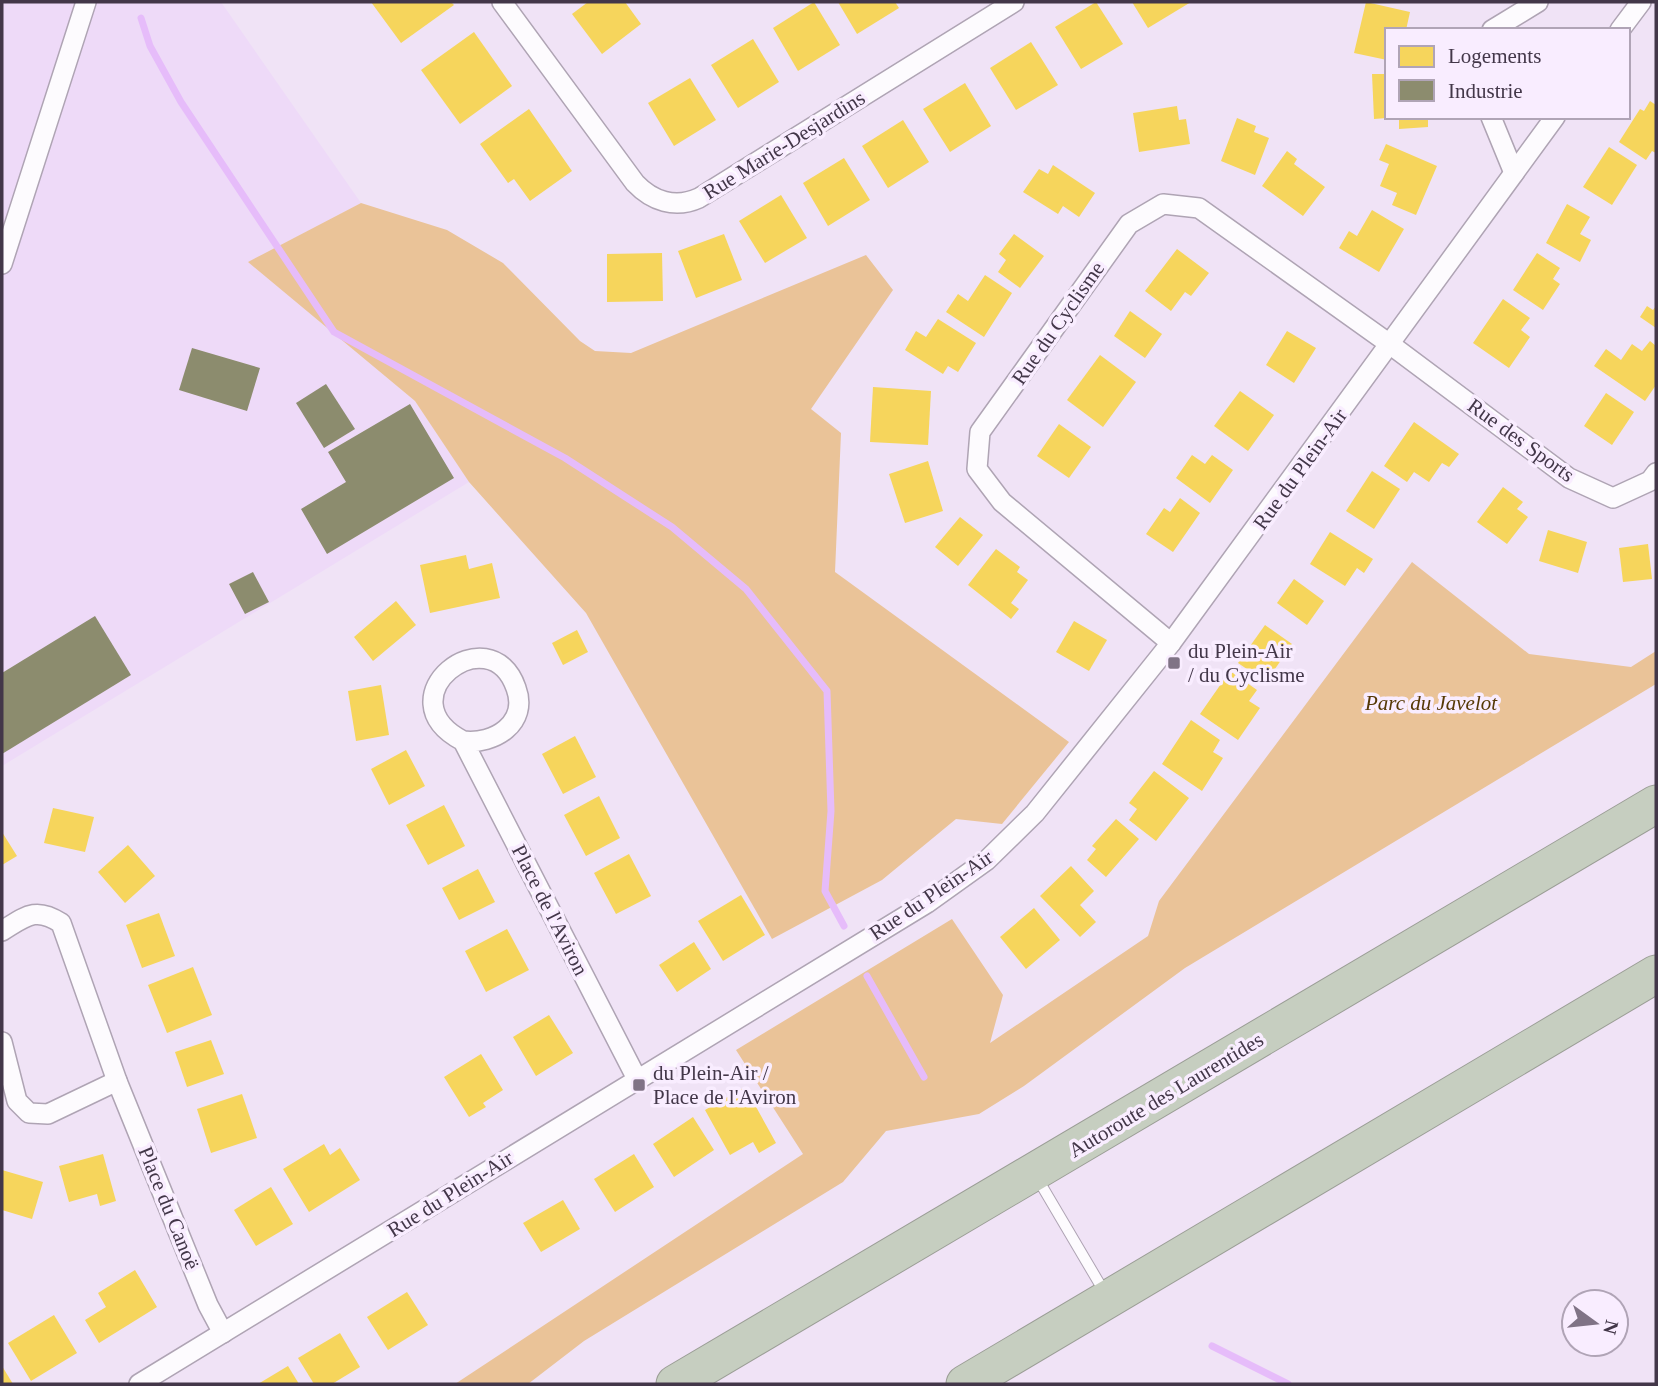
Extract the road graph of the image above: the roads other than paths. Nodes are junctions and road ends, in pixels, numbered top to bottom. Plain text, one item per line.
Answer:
1 (86, 2) edge
2 (502, 2) edge
3 (1014, 2) edge
4 (1538, 2) edge
5 (1641, 2) edge
6 (1495, 28) edge
7 (1622, 28) edge
8 (1492, 119) edge
9 (1554, 119) edge
10 (1514, 173) junction
11 (8, 217) edge
12 (2, 264) edge
13 (1391, 345) junction
14 (1656, 472) edge
15 (1171, 643) junction
16 (463, 741) junction
17 (1656, 804) edge
18 (2, 932) edge
19 (1656, 974) edge
20 (2, 1042) edge
21 (637, 1079) junction
22 (117, 1081) junction
23 (1034, 1173) junction
24 (1108, 1298) junction
25 (223, 1333) junction
26 (139, 1384) edge
27 (675, 1384) edge
28 (965, 1384) edge

1 - 11 street
2 - 3 street, Rue Marie-Desjardins
4 - 6 street
5 - 7 street
8 - 10 street
9 - 10 street, Rue du Plein-Air
10 - 13 street, Rue du Plein-Air
11 - 12 street
13 - 14 street, Rue des Sports
13 - 15 street, Rue du Plein-Air
13 - 15 street, Rue du Cyclisme
15 - 21 street, Rue du Plein-Air
16 - 16 street, Place de l'Aviron
16 - 21 street, Place de l'Aviron
17 - 23 highway, Autoroute des Laurentides
18 - 22 street, Place du Canoë
19 - 24 highway
20 - 22 street
21 - 25 street, Rue du Plein-Air
22 - 25 street, Place du Canoë
23 - 24 lane
23 - 27 highway, Autoroute des Laurentides
24 - 28 highway
25 - 26 street, Rue du Plein-Air

